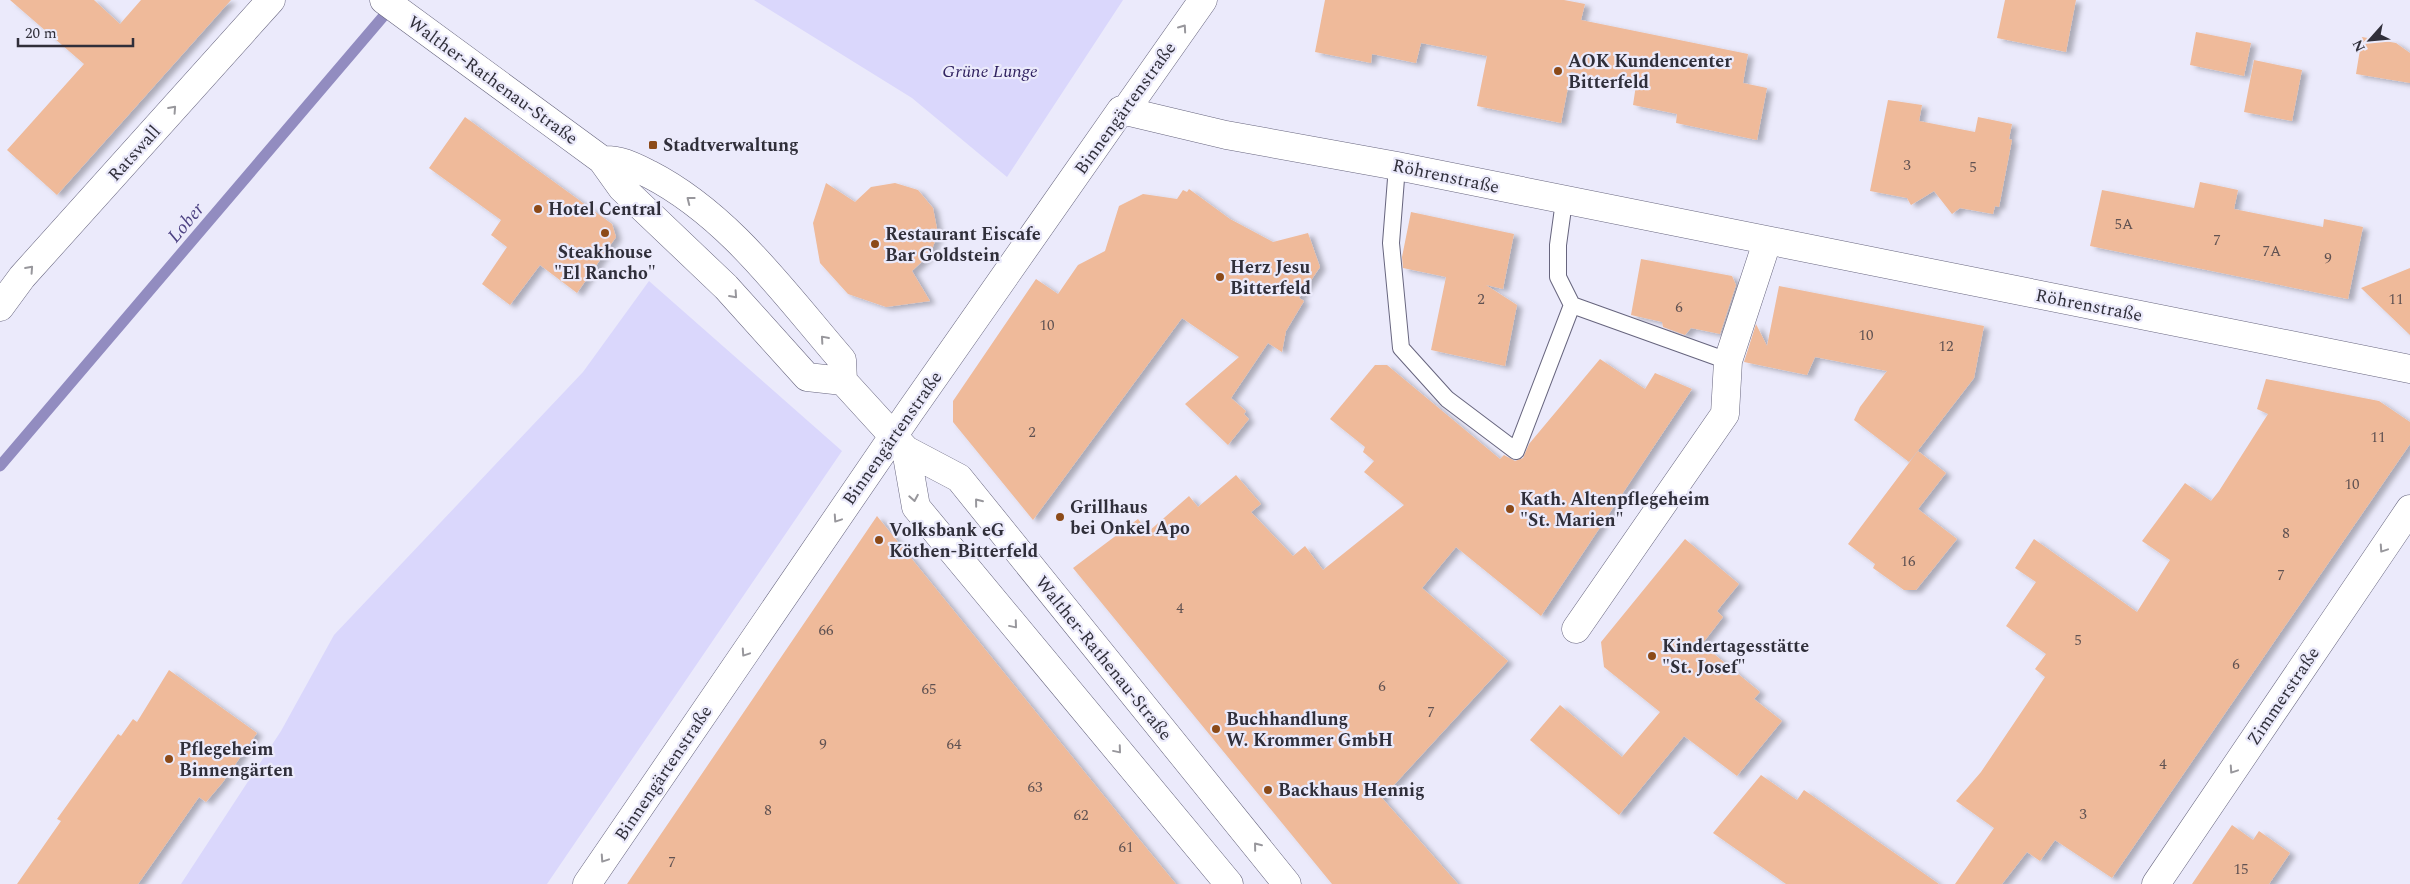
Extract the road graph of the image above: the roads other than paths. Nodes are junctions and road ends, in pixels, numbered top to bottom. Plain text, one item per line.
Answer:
1 (271, 0) edge
2 (384, 0) edge
3 (1203, 0) edge
4 (1125, 111) junction
5 (602, 160) junction
6 (1397, 166) junction
7 (1564, 201) junction
8 (1767, 242) junction
9 (1572, 305) junction
10 (0, 308) edge
11 (1728, 361) junction
12 (2410, 369) edge
13 (842, 381) junction
14 (900, 443) junction
15 (2410, 508) edge
16 (1576, 629) dead end
17 (587, 884) edge
18 (1229, 884) edge
19 (1287, 884) edge
20 (2156, 884) edge

10 -> 1 street, Ratswall
2 - 5 street, Walther-Rathenau-Straße
4 -> 3 street, Binnengärtenstraße
4 - 6 street, Röhrenstraße
4 - 14 street, Binnengärtenstraße
5 -> 13 street, Walther-Rathenau-Straße
13 -> 5 street, Walther-Rathenau-Straße
6 - 7 street, Röhrenstraße
6 - 9 lane
7 - 8 street, Röhrenstraße
7 - 9 lane
8 - 11 street
8 - 12 street, Röhrenstraße
9 - 11 lane
11 - 16 street
13 - 14 street, Walther-Rathenau-Straße
14 -> 17 street, Binnengärtenstraße
14 -> 18 street
19 -> 14 street, Walther-Rathenau-Straße
15 -> 20 street, Zimmerstraße

